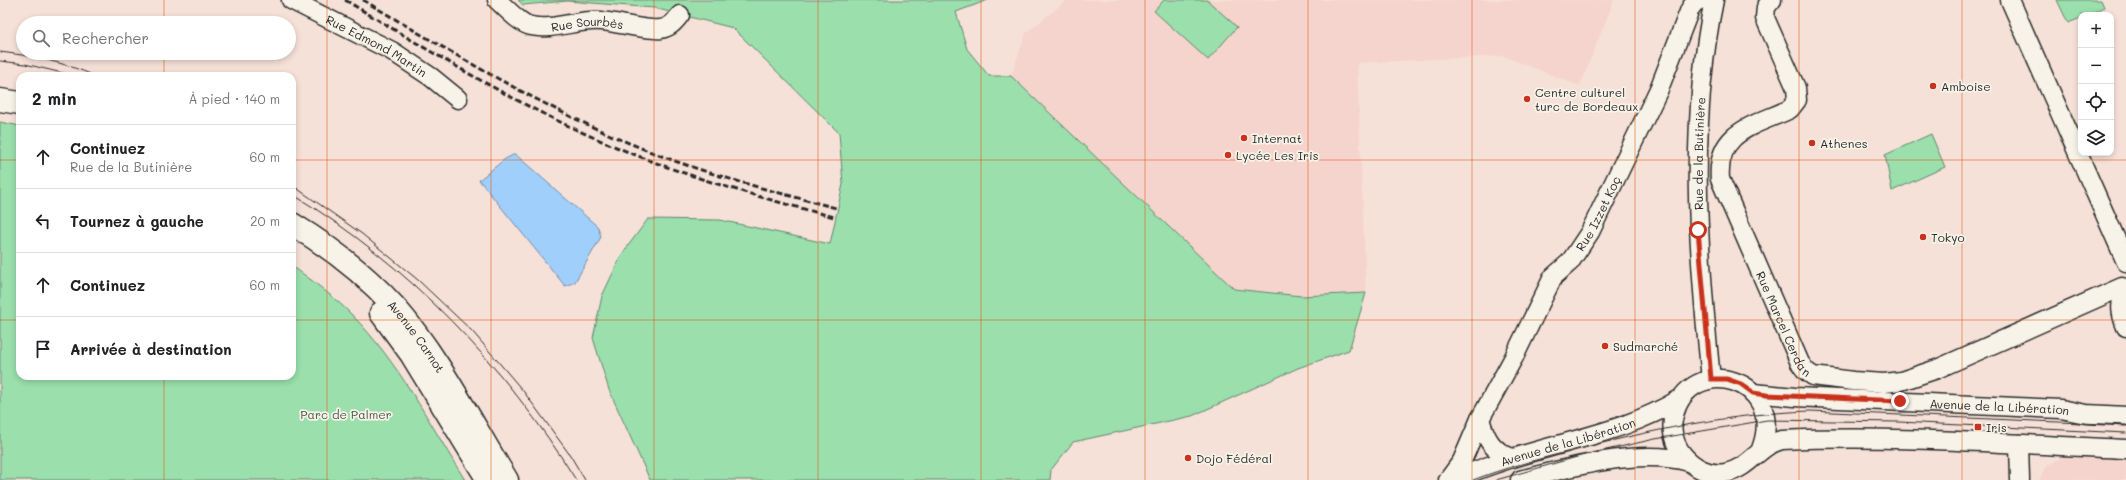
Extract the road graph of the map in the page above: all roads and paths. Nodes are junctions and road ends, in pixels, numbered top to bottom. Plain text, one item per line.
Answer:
1 (291, 0) edge
2 (497, 0) edge
3 (1700, 0) edge
4 (1714, 0) edge
5 (1772, 0) edge
6 (2010, 0) edge
7 (680, 15) dead end
8 (0, 88) edge
9 (16, 90) edge
10 (458, 99) dead end
11 (0, 100) edge
12 (16, 102) edge
13 (296, 227) edge
14 (296, 244) edge
15 (2126, 262) edge
16 (2124, 285) edge
17 (2126, 327) edge
18 (1711, 379) junction
19 (1753, 393) junction
20 (1680, 399) junction
21 (2126, 416) edge
22 (1480, 419) junction
23 (2019, 444) junction
24 (2126, 448) edge
25 (1761, 449) junction
26 (1512, 458) junction
27 (1689, 462) junction
28 (1746, 472) edge
29 (1713, 476) edge
30 (488, 480) edge
31 (507, 480) edge
32 (1448, 480) edge
33 (1452, 480) edge
34 (1520, 480) edge
35 (2020, 480) edge

1 - 10 street, Rue Edmond Martin
2 - 7 street, Rue Sourbès
3 - 22 street, Rue Izzet Koç
4 - 18 street, Rue de la Butinière
5 - 16 street, Rue Marcel Cerdan
6 - 15 street
8 - 9 main road
11 - 12 main road
13 - 31 main road, Avenue Carnot
14 - 30 main road, Avenue Carnot
16 - 17 street
18 - 19 street
18 - 20 street
19 - 21 street, Avenue de la Libération
19 - 25 street
20 - 26 street, Avenue de la Libération
20 - 27 street
22 - 26 street
22 - 32 street, Rue Izzet Koç
23 - 24 street
23 - 25 street
23 - 35 street
25 - 28 street
26 - 33 street, Avenue de la Libération
27 - 29 street
27 - 34 street, Avenue de la Libération
28 - 29 street

